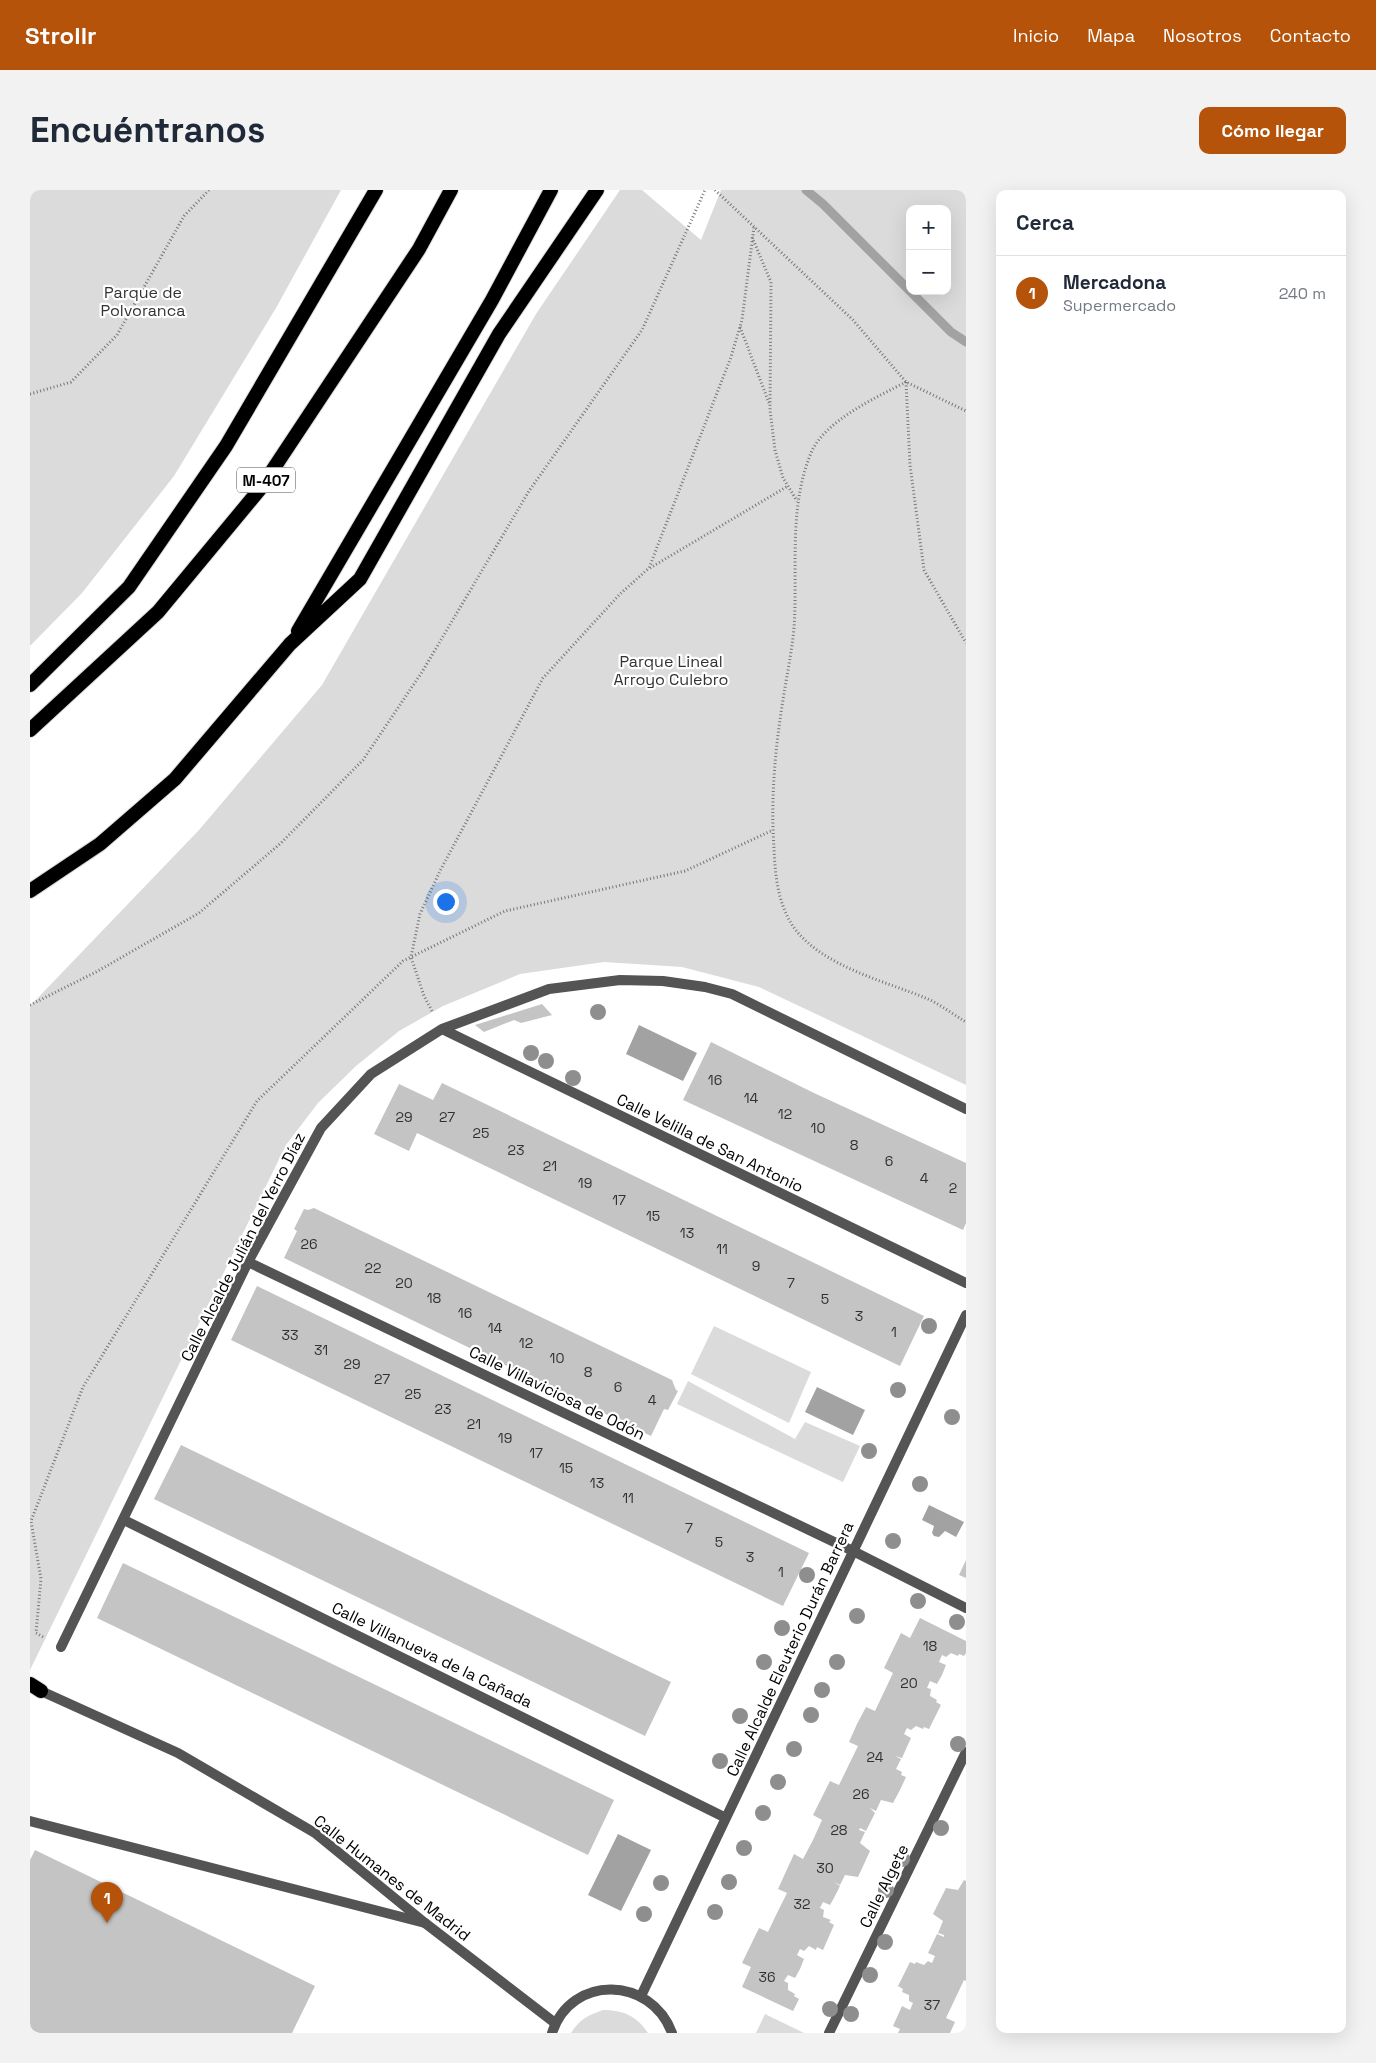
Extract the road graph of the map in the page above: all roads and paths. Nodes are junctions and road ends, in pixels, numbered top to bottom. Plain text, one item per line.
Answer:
1 (209, 190) edge
2 (376, 190) edge
3 (451, 190) edge
4 (551, 190) edge
5 (597, 190) edge
6 (705, 190) edge
7 (715, 190) edge
8 (754, 226) junction
9 (752, 236) junction
10 (740, 326) junction
11 (906, 382) junction
12 (30, 394) edge
13 (770, 405) junction
14 (966, 411) edge
15 (788, 486) junction
16 (798, 502) junction
17 (649, 568) junction
18 (966, 643) edge
19 (290, 644) junction
20 (30, 685) edge
21 (30, 730) edge
22 (30, 892) edge
23 (30, 1005) edge
24 (966, 1022) edge
25 (442, 1029) junction
26 (966, 1109) edge
27 (248, 1262) junction
28 (966, 1283) edge
29 (966, 1315) edge
30 (124, 1520) junction
31 (853, 1551) junction
32 (966, 1608) edge
33 (61, 1647) dead end
34 (35, 1688) edge
35 (966, 1752) edge
36 (726, 1818) junction
37 (30, 1821) edge
38 (425, 1923) junction
39 (641, 1996) junction
40 (553, 2028) edge
41 (672, 2033) edge
42 (829, 2033) edge

1 - 12 path
2 - 20 highway, M-407
3 - 21 highway, M-407
4 - 19 highway
5 - 19 highway
6 - 23 path
7 - 8 path
8 - 9 path
8 - 11 path
9 - 10 path
9 - 13 path
10 - 13 path
10 - 17 path
11 - 14 path
11 - 16 path
11 - 18 path
13 - 15 path
15 - 16 path
15 - 17 path
16 - 24 path
17 - 25 path
19 - 22 highway
25 - 26 street, Calle Alcalde Julián del Yerro Díaz
25 - 27 street, Calle Alcalde Julián del Yerro Díaz
25 - 28 street, Calle Velilla de San Antonio
27 - 30 street, Calle Alcalde Julián del Yerro Díaz
27 - 31 street, Calle Villaviciosa de Odón
29 - 31 street, Calle Alcalde Eleuterio Durán Barrera
30 - 33 street, Calle Alcalde Julián del Yerro Díaz
30 - 36 street, Calle Villanueva de la Cañada
31 - 32 street, Calle Villaviciosa de Odón
31 - 36 street, Calle Alcalde Eleuterio Durán Barrera
34 - 38 street, Calle Humanes de Madrid
35 - 42 street, Calle Algete
36 - 39 street, Calle Alcalde Eleuterio Durán Barrera
37 - 38 street
38 - 40 street, Calle Humanes de Madrid
39 - 40 street
39 - 41 street

